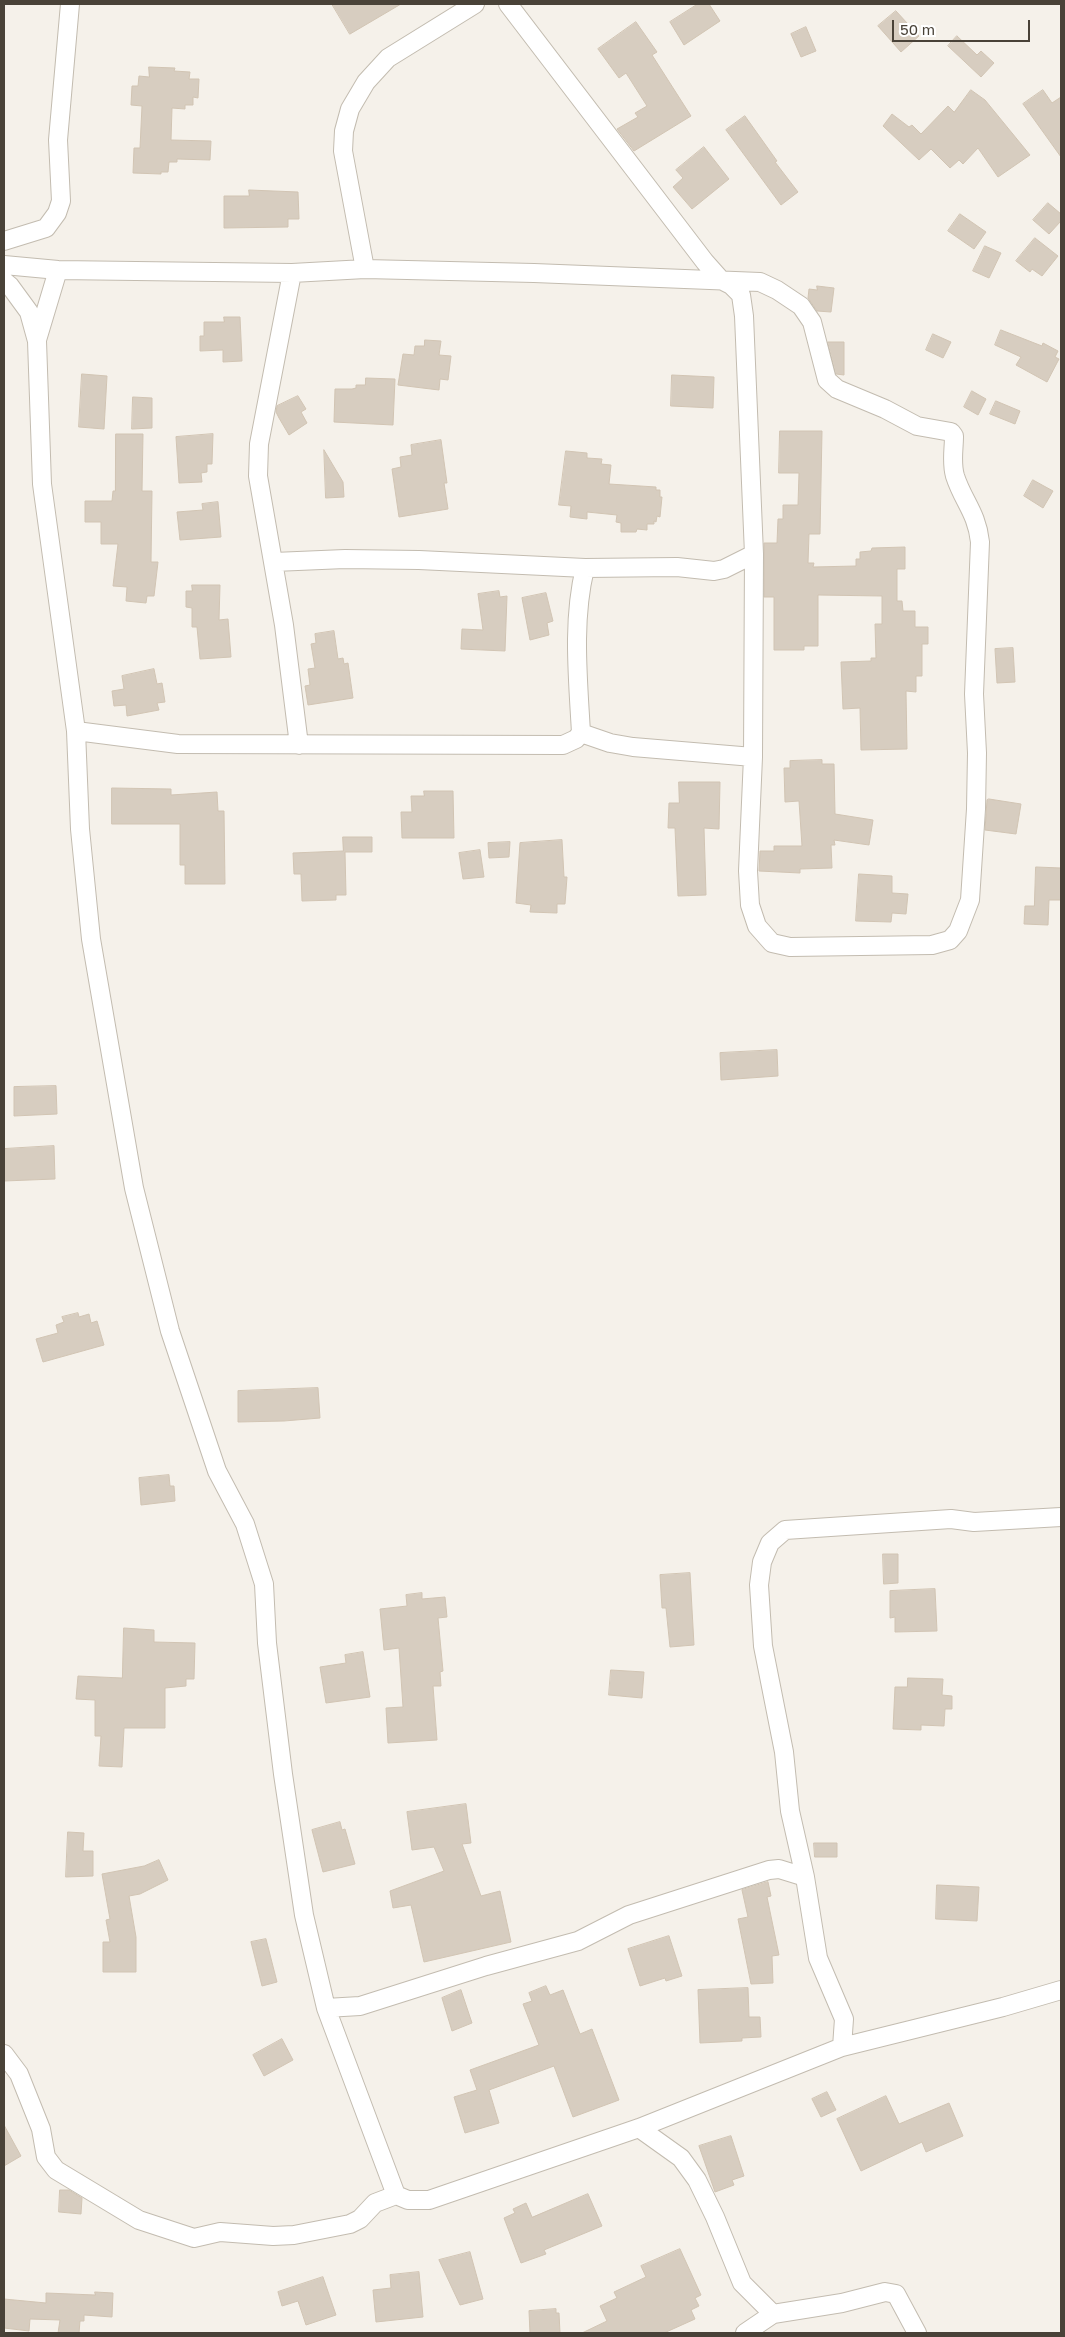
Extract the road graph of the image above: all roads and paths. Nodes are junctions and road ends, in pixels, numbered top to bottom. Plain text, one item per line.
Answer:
1 (70, 4) edge
2 (475, 4) edge
3 (508, 4) edge
4 (4, 241) edge
5 (4, 265) edge
6 (365, 269) junction
7 (58, 270) junction
8 (292, 273) junction
9 (721, 280) junction
10 (4, 281) edge
11 (37, 341) junction
12 (754, 554) junction
13 (274, 562) junction
14 (586, 568) junction
15 (76, 731) junction
16 (581, 733) junction
17 (299, 745) junction
18 (753, 756) junction
19 (1061, 1518) edge
20 (805, 1877) junction
21 (1061, 1990) edge
22 (326, 2008) junction
23 (842, 2047) junction
24 (4, 2054) edge
25 (639, 2128) junction
26 (396, 2195) junction
27 (773, 2314) junction
28 (745, 2333) edge
29 (917, 2333) edge

1 - 4 street
2 - 6 street
3 - 9 street
5 - 7 street
6 - 8 street
6 - 9 street
7 - 8 street
7 - 11 street
8 - 13 street
9 - 12 street
9 - 18 street
10 - 11 street
11 - 15 street
12 - 14 street
12 - 18 street
13 - 14 street
13 - 17 street
14 - 16 street
15 - 17 street
15 - 22 street
16 - 17 street
16 - 18 street
19 - 20 street
20 - 22 street
20 - 23 street
21 - 23 street
22 - 26 street
23 - 25 street
24 - 26 street
25 - 26 street
25 - 27 street
27 - 28 street
27 - 29 street

